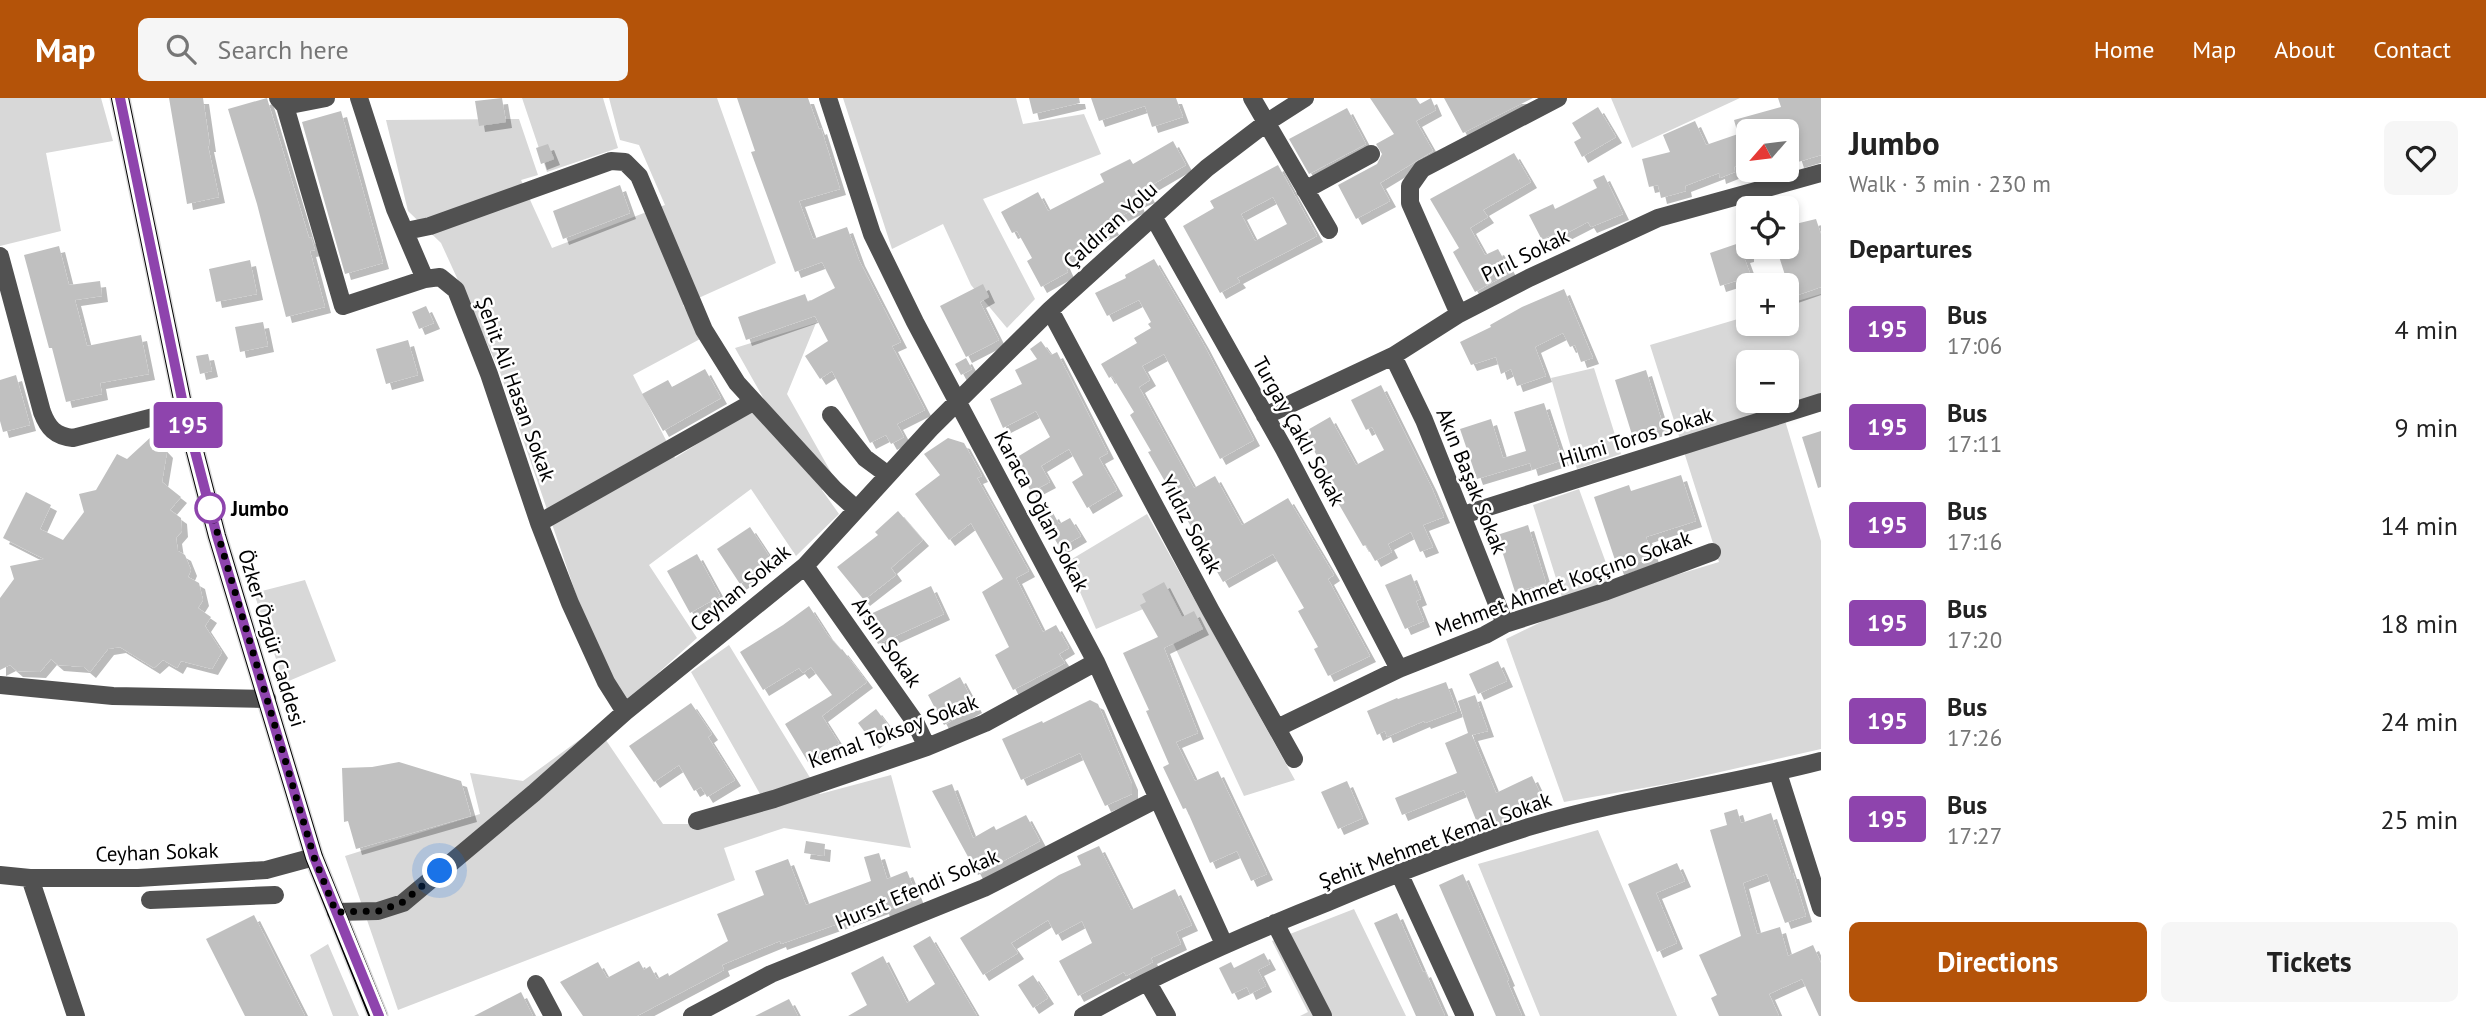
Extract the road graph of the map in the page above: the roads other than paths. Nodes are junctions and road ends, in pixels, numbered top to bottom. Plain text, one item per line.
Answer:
1 (120, 98) edge
2 (327, 98) edge
3 (359, 98) edge
4 (828, 98) edge
5 (1252, 98) edge
6 (1305, 98) edge
7 (1551, 100) edge
8 (281, 102) edge
9 (1266, 123) junction
10 (1371, 154) dead end
11 (1821, 173) edge
12 (1305, 190) junction
13 (1154, 218) junction
14 (1329, 230) dead end
15 (406, 231) junction
16 (0, 256) edge
17 (425, 279) junction
18 (1050, 310) junction
19 (1459, 314) junction
20 (1393, 356) junction
21 (753, 402) junction
22 (958, 402) junction
23 (1821, 402) edge
24 (184, 409) junction
25 (831, 415) dead end
26 (1265, 416) junction
27 (888, 475) junction
28 (856, 509) junction
29 (1463, 515) junction
30 (539, 523) junction
31 (1712, 552) dead end
32 (805, 566) junction
33 (1505, 625) junction
34 (1096, 662) junction
35 (1399, 669) junction
36 (0, 685) edge
37 (267, 699) junction
38 (625, 712) junction
39 (1277, 728) junction
40 (927, 747) junction
41 (1294, 759) dead end
42 (1821, 761) edge
43 (1778, 773) junction
44 (1157, 799) junction
45 (697, 821) dead end
46 (314, 857) junction
47 (1399, 873) junction
48 (0, 875) edge
49 (30, 878) junction
50 (275, 895) dead end
51 (150, 900) dead end
52 (1821, 908) edge
53 (336, 912) junction
54 (1275, 923) junction
55 (1224, 944) junction
56 (1148, 983) junction
57 (536, 984) dead end
58 (76, 1016) edge
59 (379, 1016) edge
60 (552, 1016) edge
61 (692, 1016) edge
62 (1083, 1016) edge
63 (1167, 1016) edge
64 (1323, 1016) edge
65 (1465, 1016) edge

1 - 24 main road, Özker Özgür Caddesi
2 - 8 street
3 - 15 street
4 - 22 street, Karaca Oğlan Sokak
5 - 9 street
6 - 9 street, Çaldıran Yolu
7 - 19 street
8 - 17 street
9 - 12 street
9 - 13 street, Çaldıran Yolu
10 - 12 street
11 - 19 street, Pırıl Sokak
12 - 14 street
13 - 18 street, Çaldıran Yolu
13 - 26 street, Turgay Çaklı Sokak
15 - 17 street
15 - 21 street
16 - 24 street
17 - 30 street, Şehit Ali Hasan Sokak
18 - 22 street, Çaldıran Yolu
18 - 39 street, Yıldız Sokak
19 - 20 street, Pırıl Sokak
20 - 26 street, Pırıl Sokak
20 - 29 street, Akın Başak Sokak
21 - 28 street
21 - 30 street
22 - 27 street, Ceyhan Sokak
22 - 34 street, Karaca Oğlan Sokak
23 - 29 street, Hilmi Toros Sokak
24 - 37 main road, Özker Özgür Caddesi
25 - 27 street
26 - 35 street, Turgay Çaklı Sokak
27 - 28 street, Ceyhan Sokak
28 - 32 street, Ceyhan Sokak
29 - 33 street, Akın Başak Sokak
30 - 38 street, Şehit Ali Hasan Sokak
31 - 33 street, Mehmet Ahmet Koççıno Sokak
32 - 38 street, Ceyhan Sokak
32 - 40 street, Arsın Sokak
33 - 35 street, Mehmet Ahmet Koççıno Sokak
34 - 40 street, Kemal Toksoy Sokak
34 - 44 street, Karaca Oğlan Sokak
35 - 39 street, Mehmet Ahmet Koççıno Sokak
36 - 37 street
37 - 46 main road, Özker Özgür Caddesi
38 - 53 street, Ceyhan Sokak
39 - 41 street, Yıldız Sokak
40 - 45 street, Kemal Toksoy Sokak
42 - 43 street, Şehit Mehmet Kemal Sokak
43 - 47 street, Şehit Mehmet Kemal Sokak
43 - 52 street
44 - 55 street, Karaca Oğlan Sokak
44 - 61 street, Hursıt Efendi Sokak
46 - 49 street, Ceyhan Sokak
46 - 53 main road, Özker Özgür Caddesi
47 - 54 street, Şehit Mehmet Kemal Sokak
47 - 65 street
48 - 49 street, Ceyhan Sokak
49 - 58 street
50 - 51 street
53 - 59 main road, Özker Özgür Caddesi
54 - 55 street, Şehit Mehmet Kemal Sokak
54 - 64 street
55 - 56 street, Şehit Mehmet Kemal Sokak
56 - 62 street, Şehit Mehmet Kemal Sokak
56 - 63 street
57 - 60 street

